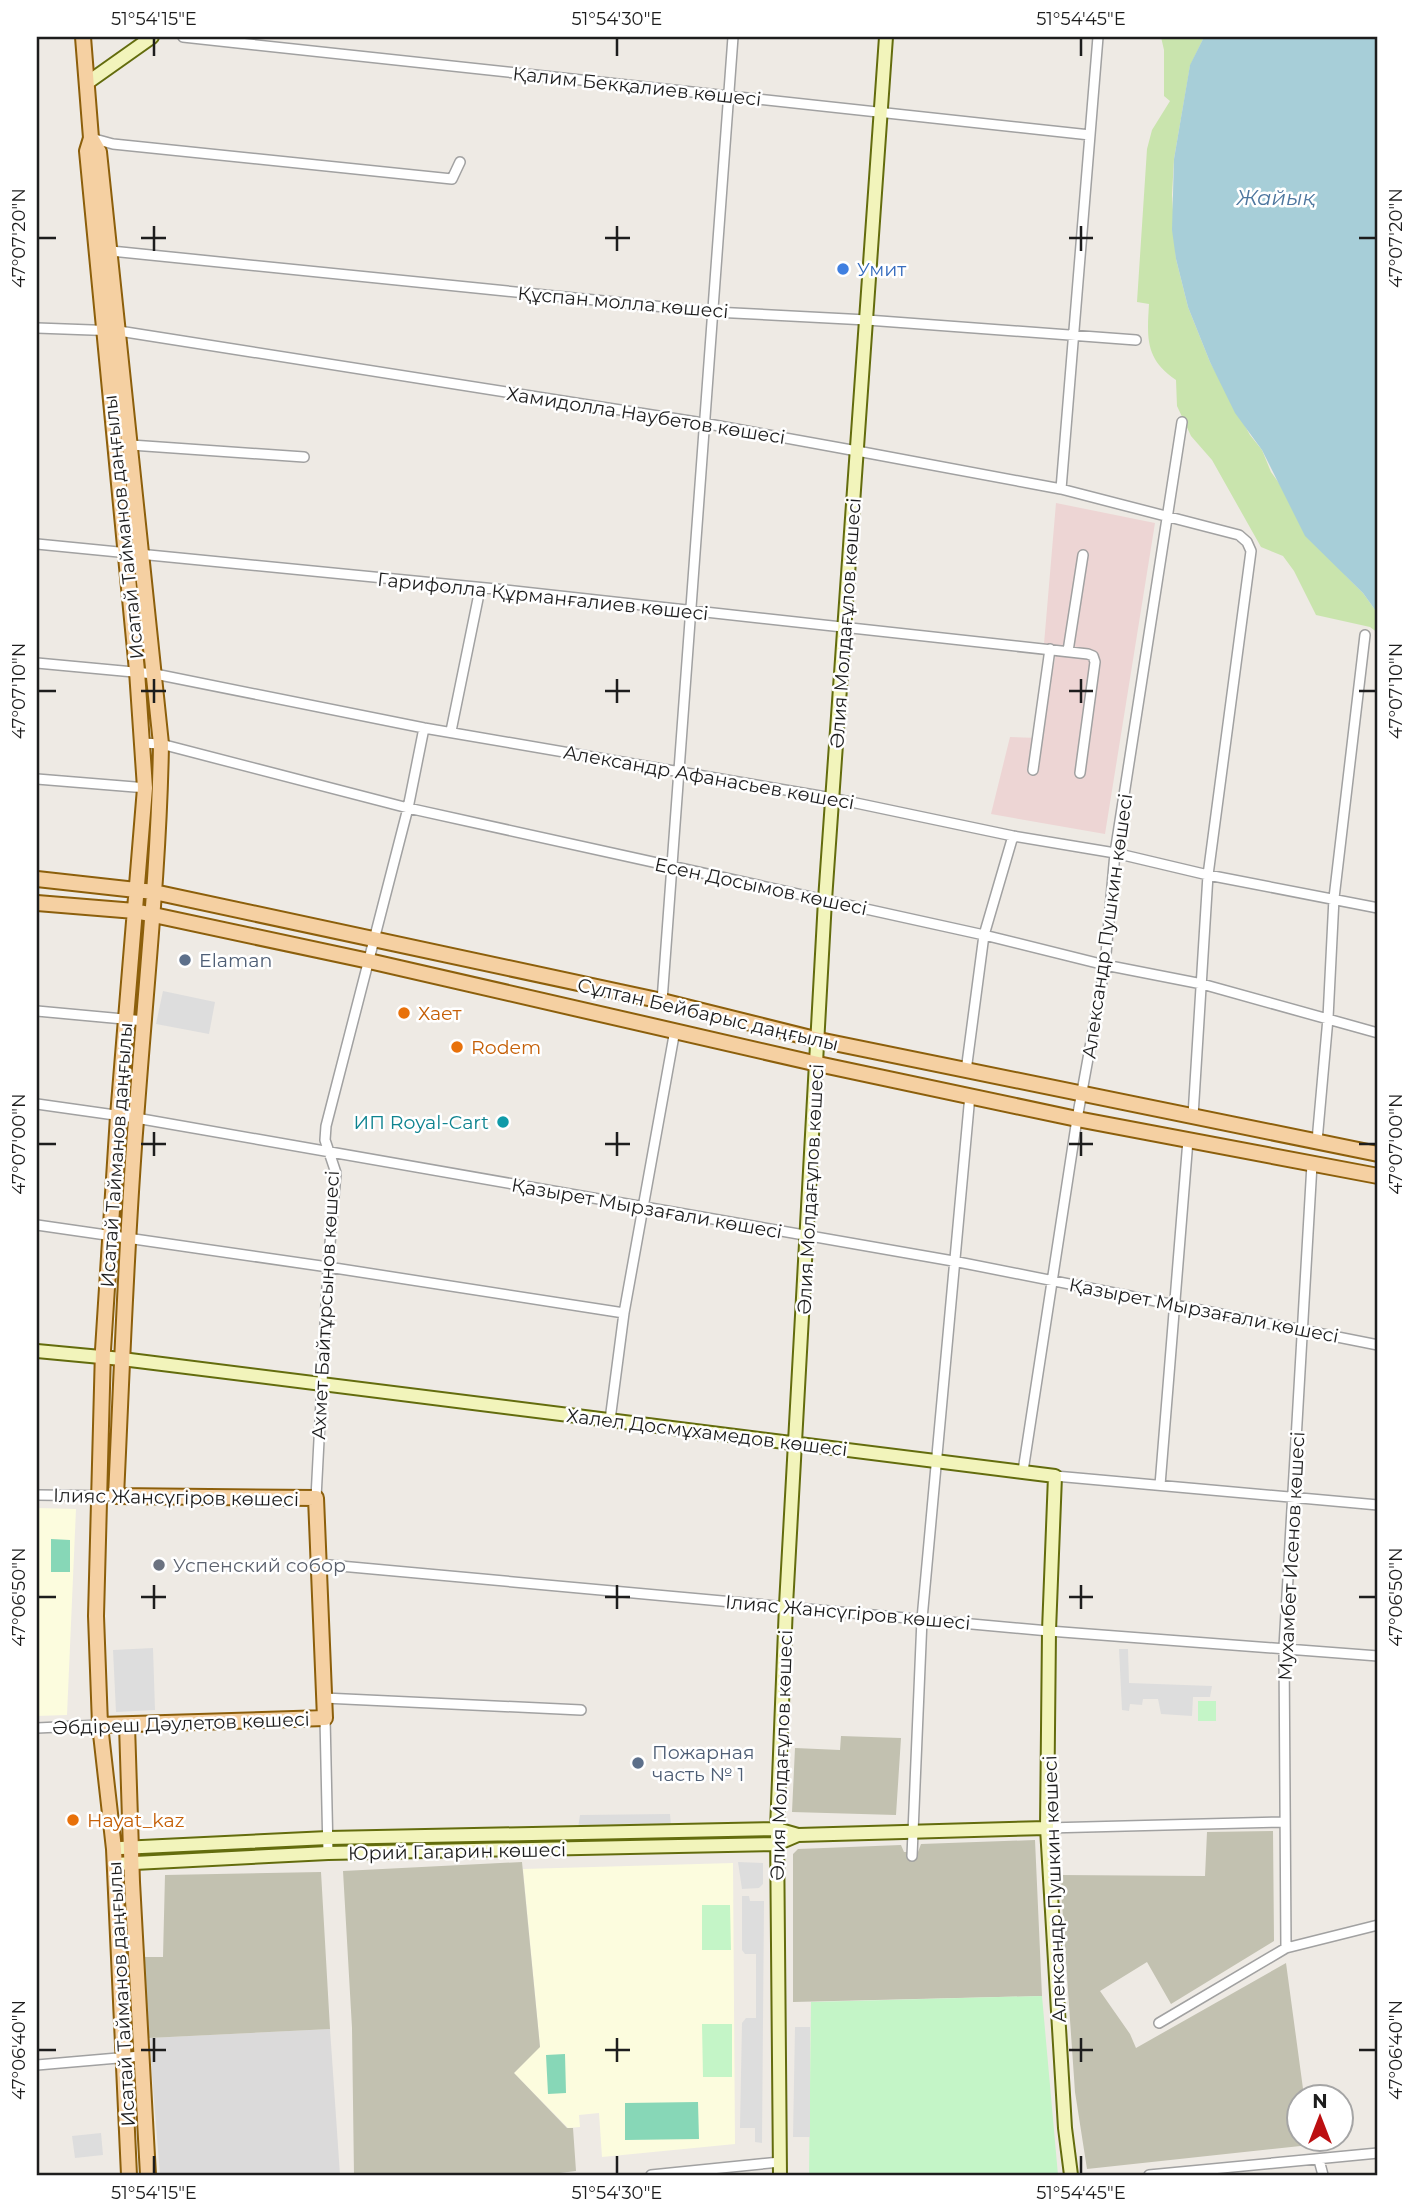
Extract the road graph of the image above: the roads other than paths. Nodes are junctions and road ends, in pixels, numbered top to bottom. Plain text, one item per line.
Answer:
1 (83, 37) edge
2 (152, 37) edge
3 (183, 37) edge
4 (733, 37) edge
5 (886, 37) edge
6 (1098, 37) edge
7 (87, 83) junction
8 (728, 96) junction
9 (881, 113) junction
10 (1090, 135) junction
11 (91, 138) junction
12 (460, 162) dead end
13 (111, 251) junction
14 (714, 312) junction
15 (866, 320) junction
16 (37, 328) edge
17 (103, 330) junction
18 (119, 331) junction
19 (1074, 334) junction
20 (1136, 340) dead end
21 (1182, 422) dead end
22 (703, 423) junction
23 (131, 445) junction
24 (857, 451) junction
25 (304, 457) dead end
26 (1061, 489) junction
27 (1168, 516) junction
28 (37, 544) edge
29 (125, 552) junction
30 (142, 554) junction
31 (1083, 555) dead end
32 (480, 589) junction
33 (690, 611) junction
34 (845, 627) junction
35 (1365, 635) dead end
36 (1050, 649) junction
37 (1068, 651) junction
38 (37, 663) edge
39 (137, 671) junction
40 (155, 674) junction
41 (425, 728) junction
42 (451, 731) junction
43 (142, 743) junction
44 (162, 744) junction
45 (678, 770) junction
46 (1033, 770) dead end
47 (1080, 773) dead end
48 (37, 779) edge
49 (145, 788) junction
50 (161, 789) junction
51 (832, 798) junction
52 (408, 808) junction
53 (1013, 836) junction
54 (1115, 853) junction
55 (671, 866) junction
56 (1208, 875) junction
57 (37, 878) edge
58 (137, 889) junction
59 (154, 892) junction
60 (1334, 898) junction
61 (825, 900) junction
62 (37, 903) edge
63 (1378, 908) edge
64 (135, 911) junction
65 (152, 915) junction
66 (985, 935) junction
67 (374, 939) junction
68 (369, 961) junction
69 (1105, 965) junction
70 (521, 971) junction
71 (1202, 984) junction
72 (516, 994) junction
73 (662, 1001) junction
74 (37, 1011) edge
75 (1328, 1018) junction
76 (126, 1019) junction
77 (145, 1021) junction
78 (675, 1030) junction
79 (1378, 1033) edge
80 (819, 1040) junction
81 (818, 1064) junction
82 (966, 1071) junction
83 (1083, 1093) junction
84 (970, 1095) junction
85 (37, 1104) edge
86 (118, 1116) junction
87 (1193, 1116) junction
88 (136, 1118) junction
89 (1077, 1119) junction
90 (1188, 1140) junction
91 (1317, 1141) junction
92 (329, 1152) junction
93 (1378, 1154) edge
94 (1312, 1164) junction
95 (1378, 1176) edge
96 (644, 1206) junction
97 (37, 1225) edge
98 (110, 1234) junction
99 (128, 1237) junction
100 (808, 1237) junction
101 (953, 1261) junction
102 (328, 1267) junction
103 (1052, 1280) junction
104 (1175, 1304) junction
105 (624, 1313) junction
106 (1303, 1330) junction
107 (1378, 1345) edge
108 (37, 1351) edge
109 (103, 1357) junction
110 (122, 1359) junction
111 (321, 1384) junction
112 (610, 1420) junction
113 (795, 1442) junction
114 (936, 1462) junction
115 (1023, 1471) junction
116 (1055, 1476) junction
117 (1160, 1485) junction
118 (37, 1495) edge
119 (100, 1496) junction
120 (116, 1496) junction
121 (316, 1498) junction
122 (1292, 1499) junction
123 (1378, 1505) edge
124 (318, 1564) junction
125 (786, 1605) junction
126 (922, 1619) junction
127 (1049, 1630) junction
128 (1284, 1647) junction
129 (1378, 1656) edge
130 (324, 1698) junction
131 (581, 1710) dead end
132 (325, 1718) junction
133 (100, 1725) junction
134 (127, 1725) junction
135 (37, 1728) edge
136 (1284, 1822) junction
137 (1048, 1828) junction
138 (777, 1829) junction
139 (914, 1831) junction
140 (799, 1835) junction
141 (328, 1838) junction
142 (777, 1844) junction
143 (131, 1847) junction
144 (114, 1849) junction
145 (328, 1853) junction
146 (912, 1856) dead end
147 (132, 1863) junction
148 (115, 1864) junction
149 (1378, 1925) edge
150 (1286, 1948) junction
151 (1159, 2023) dead end
152 (141, 2056) junction
153 (123, 2058) junction
154 (37, 2065) edge
155 (1378, 2153) edge
156 (1319, 2160) junction
157 (780, 2162) junction
158 (1187, 2173) edge
159 (129, 2175) edge
160 (148, 2175) edge
161 (651, 2175) edge
162 (780, 2175) edge
163 (1071, 2175) edge
164 (1149, 2175) edge
165 (1323, 2175) edge

1 - 7 main road, Исатай Тайманов даңғылы
2 - 7 street
3 - 8 street, Қалим Бекқалиев көшесі
4 - 8 street
5 - 9 street, Әлия Молдағұлов көшесі
6 - 10 street
7 - 11 main road, Исатай Тайманов даңғылы
8 - 9 street, Қалим Бекқалиев көшесі
8 - 14 street
9 - 10 street, Қалим Бекқалиев көшесі
9 - 15 street, Әлия Молдағұлов көшесі
10 - 19 street
11 - 12 street
11 - 13 main road, Исатай Тайманов даңғылы
11 - 17 main road, Исатай Тайманов даңғылы
13 - 14 street, Құспан молла көшесі
13 - 18 main road, Исатай Тайманов даңғылы
14 - 15 street, Құспан молла көшесі
14 - 22 street
15 - 19 street, Құспан молла көшесі
15 - 24 street, Әлия Молдағұлов көшесі
16 - 17 street, Хамидолла Наубетов көшесі
17 - 18 street, Хамидолла Наубетов көшесі
17 - 29 main road, Исатай Тайманов даңғылы
18 - 22 street, Хамидолла Наубетов көшесі
18 - 23 main road, Исатай Тайманов даңғылы
19 - 20 street, Құспан молла көшесі
19 - 26 street
21 - 27 street, Александр Пушкин көшесі
22 - 24 street, Хамидолла Наубетов көшесі
22 - 33 street
23 - 25 street
23 - 30 main road, Исатай Тайманов даңғылы
24 - 26 street, Хамидолла Наубетов көшесі
24 - 34 street, Әлия Молдағұлов көшесі
26 - 27 street, Хамидолла Наубетов көшесі
27 - 54 street, Александр Пушкин көшесі
27 - 56 street, Хамидолла Наубетов көшесі
28 - 29 street, Гарифолла Құрманғалиев көшесі
29 - 30 street, Гарифолла Құрманғалиев көшесі
29 - 39 main road, Исатай Тайманов даңғылы
30 - 32 street, Гарифолла Құрманғалиев көшесі
30 - 40 main road, Исатай Тайманов даңғылы
31 - 37 street
32 - 33 street, Гарифолла Құрманғалиев көшесі
32 - 42 street
33 - 34 street, Гарифолла Құрманғалиев көшесі
33 - 45 street
34 - 36 street, Гарифолла Құрманғалиев көшесі
34 - 51 street, Әлия Молдағұлов көшесі
35 - 60 street
36 - 37 street, Гарифолла Құрманғалиев көшесі
36 - 46 street
37 - 47 street
38 - 39 street, Александр Афанасьев көшесі
39 - 40 street, Александр Афанасьев көшесі
39 - 43 main road, Исатай Тайманов даңғылы
40 - 41 street, Александр Афанасьев көшесі
40 - 44 main road, Исатай Тайманов даңғылы
41 - 42 street, Александр Афанасьев көшесі
41 - 52 street, Ахмет Байтұрсынов көшесі
42 - 45 street, Александр Афанасьев көшесі
43 - 44 street, Есен Досымов көшесі
43 - 49 main road, Исатай Тайманов даңғылы
44 - 50 main road, Исатай Тайманов даңғылы
44 - 52 street, Есен Досымов көшесі
45 - 51 street, Александр Афанасьев көшесі
45 - 55 street
48 - 49 street
49 - 50 street
49 - 58 main road, Исатай Тайманов даңғылы
50 - 59 main road, Исатай Тайманов даңғылы
51 - 53 street, Александр Афанасьев көшесі
51 - 61 street, Әлия Молдағұлов көшесі
52 - 55 street, Есен Досымов көшесі
52 - 67 street, Ахмет Байтұрсынов көшесі
53 - 54 street, Александр Афанасьев көшесі
53 - 66 street
54 - 56 street, Александр Афанасьев көшесі
54 - 69 street, Александр Пушкин көшесі
55 - 61 street, Есен Досымов көшесі
55 - 73 street
56 - 60 street, Александр Афанасьев көшесі
56 - 71 street
57 - 58 main road, Сұлтан Бейбарыс даңғылы
58 - 59 main road, Сұлтан Бейбарыс даңғылы
58 - 64 main road, Исатай Тайманов даңғылы
59 - 65 main road, Исатай Тайманов даңғылы
59 - 67 main road, Сұлтан Бейбарыс даңғылы
60 - 63 street, Александр Афанасьев көшесі
60 - 75 street
61 - 66 street, Есен Досымов көшесі
61 - 80 street, Әлия Молдағұлов көшесі
62 - 64 main road, Сұлтан Бейбарыс даңғылы
64 - 65 main road, Сұлтан Бейбарыс даңғылы
64 - 76 main road, Исатай Тайманов даңғылы
65 - 68 main road, Сұлтан Бейбарыс даңғылы
65 - 77 main road, Исатай Тайманов даңғылы
66 - 69 street, Есен Досымов көшесі
66 - 82 street
67 - 68 street, Ахмет Байтұрсынов көшесі
67 - 70 main road, Сұлтан Бейбарыс даңғылы
68 - 72 main road, Сұлтан Бейбарыс даңғылы
68 - 92 street, Ахмет Байтұрсынов көшесі
69 - 71 street, Есен Досымов көшесі
69 - 83 street, Александр Пушкин көшесі
70 - 72 main road
70 - 73 main road, Сұлтан Бейбарыс даңғылы
71 - 75 street, Есен Досымов көшесі
71 - 87 street
72 - 78 main road, Сұлтан Бейбарыс даңғылы
73 - 80 main road, Сұлтан Бейбарыс даңғылы
74 - 76 street
75 - 79 street, Есен Досымов көшесі
75 - 91 street
76 - 77 street
76 - 86 main road, Исатай Тайманов даңғылы
77 - 88 main road, Исатай Тайманов даңғылы
78 - 81 main road, Сұлтан Бейбарыс даңғылы
78 - 96 street
80 - 81 street, Әлия Молдағұлов көшесі
80 - 82 main road, Сұлтан Бейбарыс даңғылы
81 - 84 main road, Сұлтан Бейбарыс даңғылы
81 - 100 street, Әлия Молдағұлов көшесі
82 - 83 main road, Сұлтан Бейбарыс даңғылы
83 - 87 main road, Сұлтан Бейбарыс даңғылы
83 - 89 street, Александр Пушкин көшесі
84 - 89 main road, Сұлтан Бейбарыс даңғылы
84 - 101 street
85 - 86 street, Қазырет Мырзағали көшесі
86 - 88 street, Қазырет Мырзағали көшесі
86 - 98 main road, Исатай Тайманов даңғылы
87 - 91 main road, Сұлтан Бейбарыс даңғылы
88 - 92 street, Қазырет Мырзағали көшесі
88 - 99 main road, Исатай Тайманов даңғылы
89 - 90 main road, Сұлтан Бейбарыс даңғылы
89 - 103 street, Александр Пушкин көшесі
90 - 94 main road, Сұлтан Бейбарыс даңғылы
90 - 104 street
91 - 93 main road, Сұлтан Бейбарыс даңғылы
92 - 96 street, Қазырет Мырзағали көшесі
92 - 102 street, Ахмет Байтұрсынов көшесі
94 - 95 main road, Сұлтан Бейбарыс даңғылы
94 - 106 street, Мухамбет Исенов көшесі
96 - 100 street, Қазырет Мырзағали көшесі
96 - 105 street
97 - 98 street
98 - 99 street
98 - 109 main road, Исатай Тайманов даңғылы
99 - 102 street
99 - 110 main road, Исатай Тайманов даңғылы
100 - 101 street, Қазырет Мырзағали көшесі
100 - 113 street, Әлия Молдағұлов көшесі
101 - 103 street, Қазырет Мырзағали көшесі
101 - 114 street
102 - 105 street
102 - 111 street, Ахмет Байтұрсынов көшесі
103 - 104 street, Қазырет Мырзағали көшесі
103 - 115 street, Александр Пушкин көшесі
104 - 106 street, Қазырет Мырзағали көшесі
104 - 117 street
105 - 112 street
106 - 107 street, Қазырет Мырзағали көшесі
106 - 122 street, Мухамбет Исенов көшесі
108 - 109 street, Халел Досмұхамедов көшесі
109 - 110 street, Халел Досмұхамедов көшесі
109 - 119 main road, Исатай Тайманов даңғылы
110 - 111 street, Халел Досмұхамедов көшесі
110 - 120 main road, Исатай Тайманов даңғылы
111 - 112 street, Халел Досмұхамедов көшесі
111 - 121 street, Ахмет Байтұрсынов көшесі
112 - 113 street, Халел Досмұхамедов көшесі
113 - 114 street, Халел Досмұхамедов көшесі
113 - 125 street, Әлия Молдағұлов көшесі
114 - 115 street, Халел Досмұхамедов көшесі
114 - 126 street
115 - 116 street, Халел Досмұхамедов көшесі
116 - 117 street, Халел Досмұхамедов көшесі
116 - 127 street, Александр Пушкин көшесі
117 - 122 street, Халел Досмұхамедов көшесі
118 - 119 street, Ілияс Жансүгіров көшесі
119 - 120 street, Ілияс Жансүгіров көшесі
119 - 133 main road, Исатай Тайманов даңғылы
120 - 121 main road, Ілияс Жансүгіров көшесі
121 - 124 main road, Ахмет Байтұрсынов көшесі
122 - 123 street, Халел Досмұхамедов көшесі
122 - 128 street, Мухамбет Исенов көшесі
124 - 125 street, Ілияс Жансүгіров көшесі
124 - 130 main road, Ахмет Байтұрсынов көшесі
125 - 126 street, Ілияс Жансүгіров көшесі
125 - 138 street, Әлия Молдағұлов көшесі
126 - 127 street, Ілияс Жансүгіров көшесі
126 - 139 street
127 - 128 street, Ілияс Жансүгіров көшесі
127 - 137 street, Александр Пушкин көшесі
128 - 129 street, Ілияс Жансүгіров көшесі
128 - 136 street, Мухамбет Исенов көшесі
130 - 131 street
130 - 132 main road, Ахмет Байтұрсынов көшесі
132 - 134 main road, Әбдіреш Дәулетов көшесі
132 - 141 street, Ахмет Байтұрсынов көшесі
133 - 134 main road, Әбдіреш Дәулетов көшесі
133 - 135 street, Әбдіреш Дәулетов көшесі
133 - 144 main road, Исатай Тайманов даңғылы
134 - 143 main road, Исатай Тайманов даңғылы
136 - 137 street, Юрий Гагарин көшесі
136 - 150 street, Мухамбет Исенов көшесі
137 - 139 street, Юрий Гагарин көшесі
137 - 163 street, Александр Пушкин көшесі
138 - 140 street, Юрий Гагарин көшесі
138 - 141 street, Юрий Гагарин көшесі
138 - 142 street, Әлия Молдағұлов көшесі
139 - 140 street, Юрий Гагарин көшесі
139 - 146 street
140 - 142 street, Юрий Гагарин көшесі
141 - 143 street, Юрий Гагарин көшесі
141 - 145 street, Ахмет Байтұрсынов көшесі
142 - 145 street, Юрий Гагарин көшесі
142 - 157 street, Әлия Молдағұлов көшесі
143 - 144 street, Юрий Гагарин көшесі
143 - 147 main road, Исатай Тайманов даңғылы
144 - 148 main road, Исатай Тайманов даңғылы
145 - 147 street, Юрий Гагарин көшесі
147 - 148 street, Юрий Гагарин көшесі
147 - 152 main road, Исатай Тайманов даңғылы
148 - 153 main road, Исатай Тайманов даңғылы
149 - 150 street
150 - 151 street
152 - 153 street
152 - 160 main road, Исатай Тайманов даңғылы
153 - 154 street
153 - 159 main road, Исатай Тайманов даңғылы
155 - 156 street
156 - 158 street
156 - 165 street
157 - 161 street
157 - 162 street, Әлия Молдағұлов көшесі
158 - 164 street

